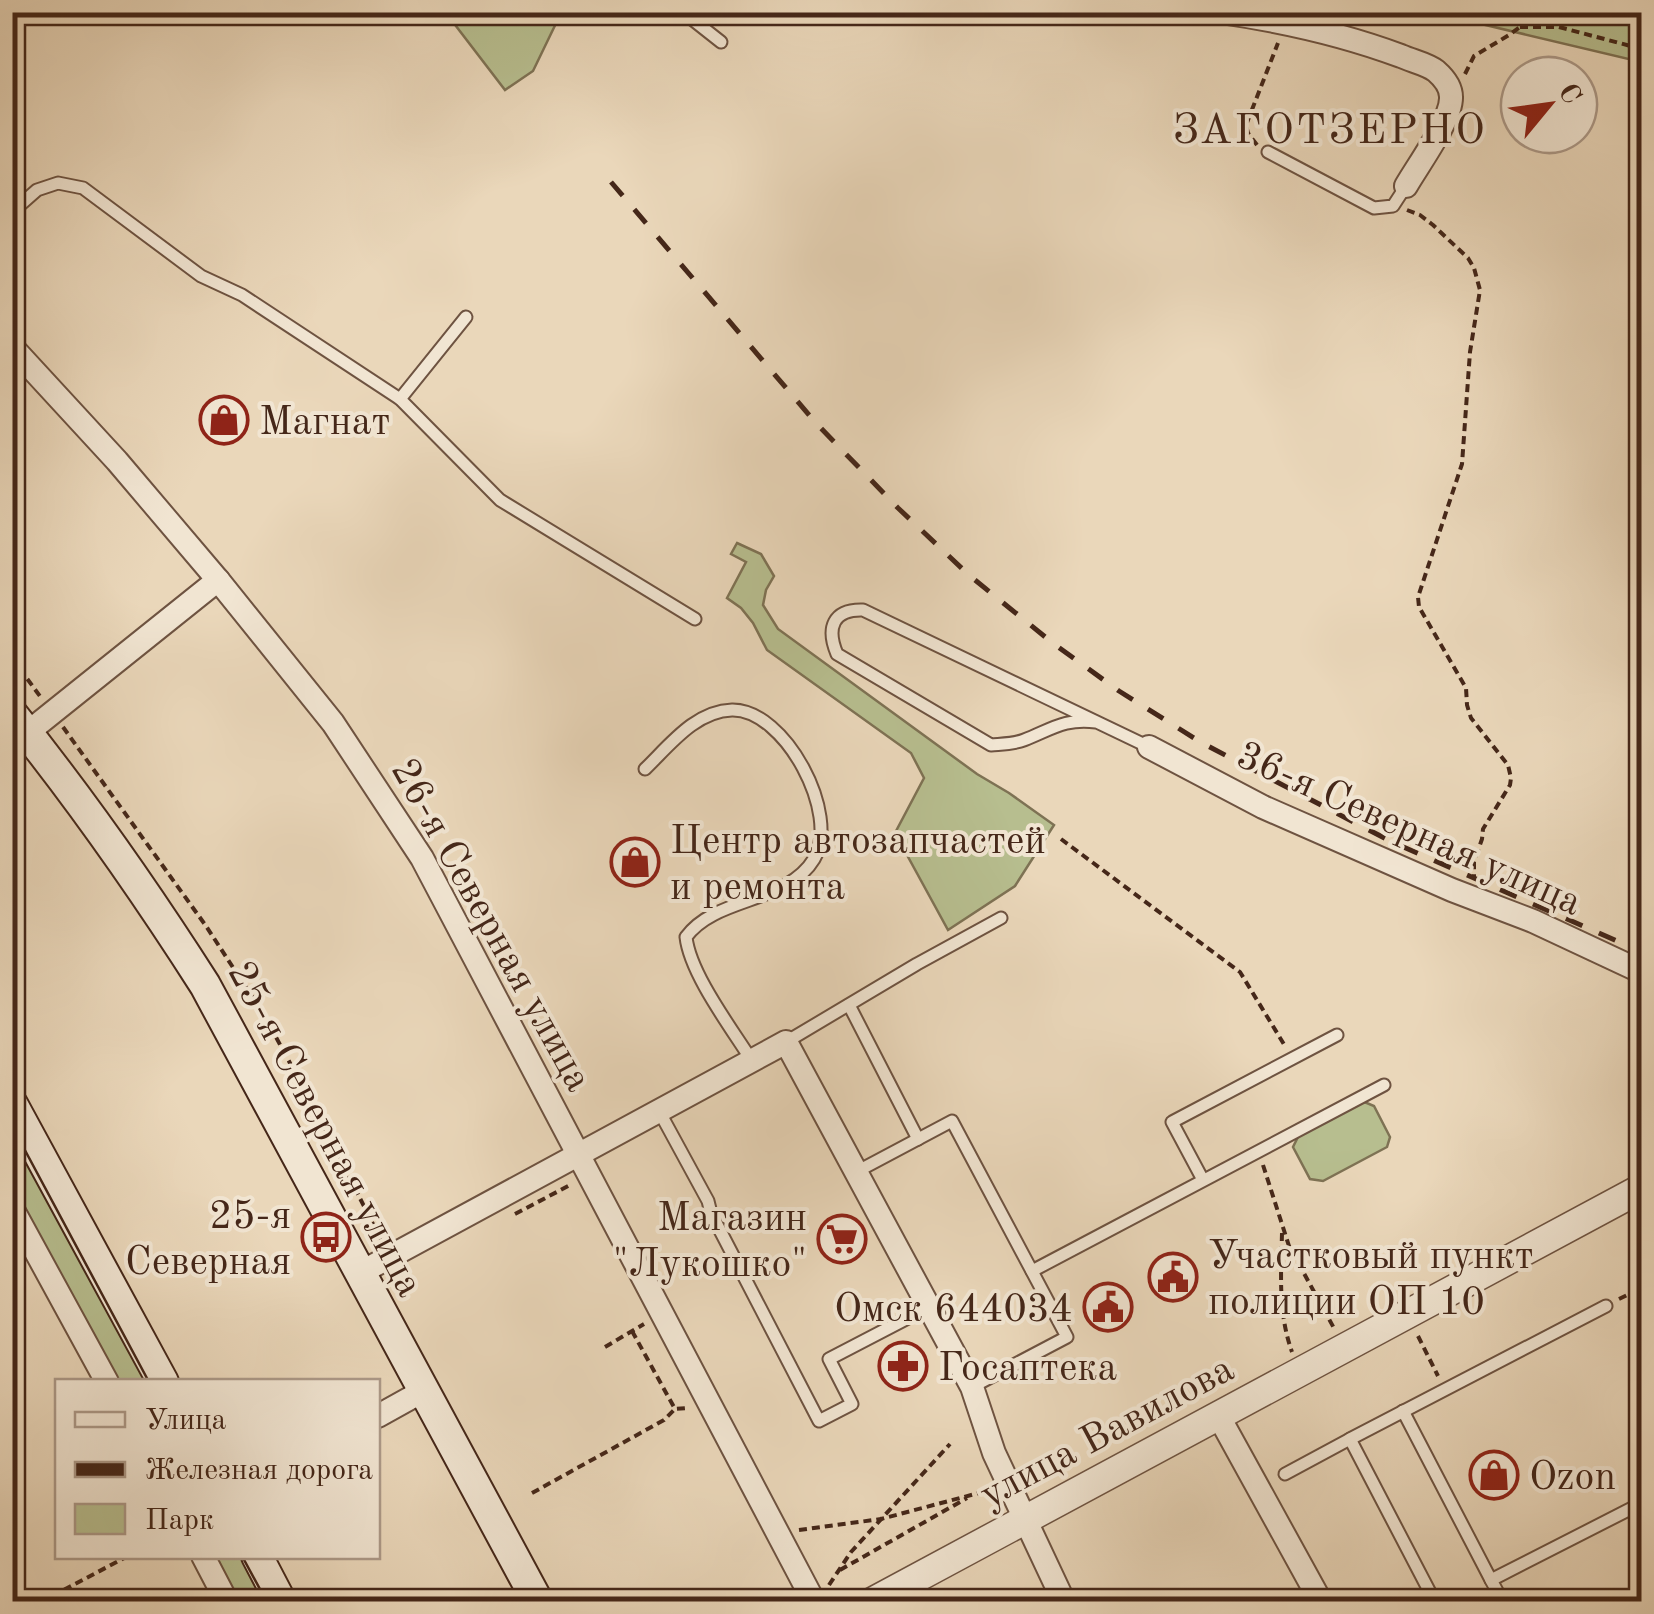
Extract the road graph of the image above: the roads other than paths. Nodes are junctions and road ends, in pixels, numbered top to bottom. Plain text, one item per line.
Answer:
1 (684, 12) edge
2 (1221, 12) edge
3 (721, 42) dead end
4 (1268, 152) road end
5 (1399, 196) joint
6 (12, 212) edge
7 (466, 317) dead end
8 (12, 348) edge
9 (400, 400) junction
10 (218, 580) junction
11 (695, 619) dead end
12 (1096, 722) junction
13 (18, 725) edge
14 (1149, 747) joint
15 (645, 769) dead end
16 (1001, 918) dead end
17 (1642, 972) edge
18 (848, 1005) junction
19 (1337, 1034) dead end
20 (786, 1042) junction
21 (752, 1061) junction
22 (1384, 1085) dead end
23 (12, 1104) edge
24 (659, 1112) junction
25 (918, 1139) junction
26 (579, 1154) junction
27 (856, 1172) junction
28 (1203, 1180) junction
29 (1642, 1188) edge
30 (12, 1208) edge
31 (1032, 1272) junction
32 (360, 1274) junction
33 (1606, 1306) road end
34 (930, 1308) junction
35 (105, 1379) edge
36 (160, 1379) edge
37 (972, 1387) junction
38 (424, 1391) junction
39 (1403, 1412) junction
40 (380, 1415) edge
41 (1218, 1415) junction
42 (1350, 1439) junction
43 (1285, 1474) dead end
44 (1642, 1503) edge
45 (1026, 1519) junction
46 (205, 1559) edge
47 (259, 1559) edge
48 (1491, 1580) junction
49 (820, 1596) edge
50 (227, 1602) edge
51 (281, 1602) edge
52 (538, 1602) edge
53 (872, 1602) edge
54 (1064, 1602) edge
55 (1322, 1602) edge
56 (1435, 1602) edge
57 (1502, 1602) edge

1 - 3 lane
2 - 5 street
4 - 5 lane
6 - 9 lane
7 - 9 lane
8 - 10 street, 26-я Северная улица
9 - 11 lane
10 - 13 street
10 - 26 street, 26-я Северная улица
12 - 12 lane
12 - 14 lane
13 - 32 main road, 25-я Северная улица
14 - 17 street, 36-я Северная улица
15 - 21 lane
16 - 18 lane
18 - 20 lane
18 - 25 lane
19 - 28 lane
20 - 21 street
20 - 27 street
21 - 24 street
22 - 28 lane
23 - 36 main road
24 - 26 street
24 - 34 lane
25 - 27 lane
25 - 31 lane
26 - 32 street
26 - 49 street, 26-я Северная улица
27 - 34 street
28 - 31 lane
29 - 41 street, улица Вавилова
30 - 35 street
31 - 37 lane
32 - 38 main road, 25-я Северная улица
33 - 39 lane
34 - 37 street
37 - 45 street
38 - 40 street
38 - 52 main road, 25-я Северная улица
39 - 42 lane
39 - 48 lane
41 - 45 street, улица Вавилова
41 - 55 street
42 - 43 lane
42 - 56 lane
44 - 48 lane
45 - 53 street, улица Вавилова
45 - 54 street
46 - 50 street
47 - 51 main road
48 - 57 lane

